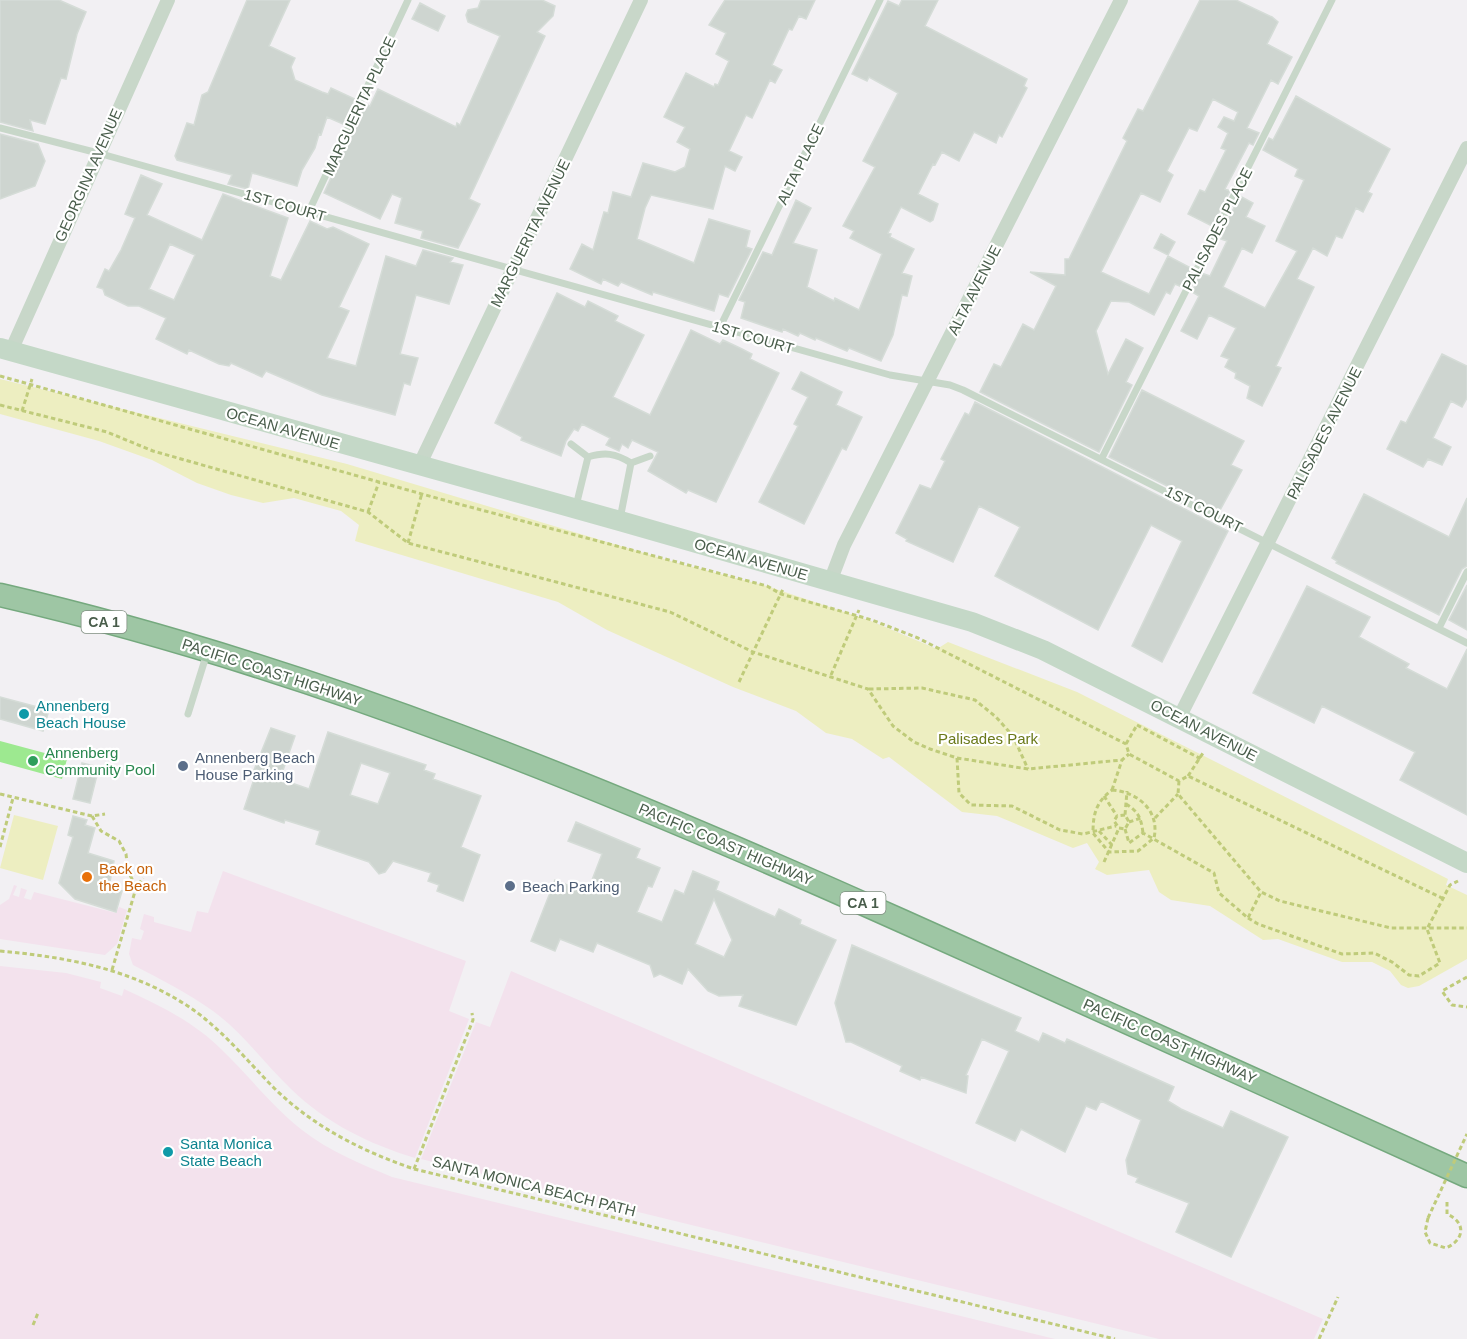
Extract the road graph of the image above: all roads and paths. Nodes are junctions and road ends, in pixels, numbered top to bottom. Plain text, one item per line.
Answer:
1 (168, 0) edge
2 (408, 0) edge
3 (641, 0) edge
4 (880, 0) edge
5 (1121, 0) edge
6 (1332, 0) edge
7 (0, 128) edge
8 (1467, 148) edge
9 (98, 153) junction
10 (309, 211) junction
11 (512, 270) junction
12 (720, 327) junction
13 (5, 350) edge
14 (0, 376) edge
15 (32, 379) dead end
16 (928, 382) junction
17 (30, 385) junction
18 (0, 405) edge
19 (22, 411) junction
20 (571, 444) dead end
21 (650, 456) dead end
22 (588, 457) junction
23 (1102, 458) junction
24 (631, 463) junction
25 (419, 466) junction
26 (379, 482) junction
27 (422, 494) junction
28 (576, 508) junction
29 (368, 512) junction
30 (620, 520) junction
31 (1269, 542) junction
32 (408, 543) junction
33 (1467, 572) edge
34 (830, 582) junction
35 (783, 589) dead end
36 (781, 594) junction
37 (0, 595) edge
38 (859, 610) dead end
39 (857, 616) junction
40 (1438, 628) junction
41 (1467, 642) edge
42 (208, 650) junction
43 (753, 652) junction
44 (831, 675) junction
45 (739, 682) dead end
46 (868, 689) junction
47 (188, 714) dead end
48 (1179, 718) junction
49 (1138, 720) dead end
50 (1137, 725) junction
51 (1126, 744) junction
52 (1203, 753) dead end
53 (1129, 754) junction
54 (957, 758) junction
55 (1201, 759) junction
56 (1122, 760) junction
57 (1028, 769) junction
58 (1188, 776) junction
59 (1179, 781) junction
60 (1112, 790) junction
61 (1127, 791) junction
62 (0, 794) edge
63 (1178, 794) junction
64 (1104, 796) junction
65 (13, 798) junction
66 (1126, 804) junction
67 (105, 814) dead end
68 (1125, 815) junction
69 (92, 816) junction
70 (1117, 816) junction
71 (1141, 818) junction
72 (1155, 818) junction
73 (1129, 822) junction
74 (1118, 827) junction
75 (1125, 829) junction
76 (1099, 831) junction
77 (1093, 833) junction
78 (1143, 833) junction
79 (1154, 838) junction
80 (1112, 845) junction
81 (0, 847) edge
82 (1109, 852) junction
83 (1104, 862) dead end
84 (1467, 862) edge
85 (143, 878) dead end
86 (1458, 881) dead end
87 (136, 888) junction
88 (1262, 892) junction
89 (1442, 898) junction
90 (1248, 918) junction
91 (1467, 928) edge
92 (1427, 929) junction
93 (0, 951) edge
94 (112, 970) junction
95 (1467, 977) edge
96 (1467, 1007) edge
97 (472, 1013) dead end
98 (1467, 1134) edge
99 (414, 1169) junction
100 (1467, 1176) edge
101 (1447, 1202) dead end
102 (1338, 1297) dead end
103 (39, 1313) dead end
104 (33, 1325) dead end
105 (1115, 1339) edge
106 (1319, 1339) edge

1 - 9 street, GEORGINA AVENUE
2 - 10 lane, MARGUERITA PLACE
3 - 11 street, MARGUERITA AVENUE
4 - 12 lane, ALTA PLACE
5 - 16 street, ALTA AVENUE
6 - 23 lane, PALISADES PLACE
7 - 9 lane, 1ST COURT
8 - 31 street, PALISADES AVENUE
9 - 10 lane, 1ST COURT
9 - 13 street, GEORGINA AVENUE
10 - 11 lane, 1ST COURT
11 - 12 lane, 1ST COURT
11 - 25 street, MARGUERITA AVENUE
12 - 16 lane, 1ST COURT
13 - 25 main road, OCEAN AVENUE
14 - 17 path
15 - 17 path
16 - 23 lane, 1ST COURT
16 - 34 street, ALTA AVENUE
17 - 19 path
17 - 26 path
18 - 19 path
19 - 29 path
20 - 22 lane
21 - 24 lane
22 - 24 lane
22 - 28 lane
23 - 31 lane, 1ST COURT
24 - 30 lane
25 - 28 main road, OCEAN AVENUE
26 - 27 path
26 - 29 path
27 - 32 path
27 - 36 path
28 - 30 main road, OCEAN AVENUE
29 - 32 path
30 - 34 main road, OCEAN AVENUE
31 - 40 lane, 1ST COURT
31 - 48 street, PALISADES AVENUE
32 - 43 path
33 - 40 lane
34 - 48 main road, OCEAN AVENUE
35 - 36 path
36 - 39 path
36 - 43 path
37 - 42 highway, PACIFIC COAST HIGHWAY / CA 1
38 - 39 path
39 - 44 path
39 - 51 path
40 - 41 lane, 1ST COURT
42 - 47 lane
42 - 100 highway, PACIFIC COAST HIGHWAY / CA 1
43 - 44 path
43 - 45 path
44 - 46 path
46 - 54 path
46 - 57 path
48 - 84 main road, OCEAN AVENUE
49 - 50 path
50 - 51 path
50 - 55 path
51 - 53 path
52 - 55 path
53 - 56 path
53 - 59 path
54 - 57 path
54 - 77 path
55 - 58 path
56 - 57 path
56 - 60 path
58 - 59 path
58 - 89 path
59 - 63 path
60 - 61 path
60 - 64 path
61 - 66 path
61 - 72 path
62 - 65 path
63 - 72 path
63 - 88 path
64 - 70 path
64 - 77 path
65 - 69 path
65 - 81 path
66 - 68 path
66 - 71 path
67 - 69 path
68 - 70 path
68 - 73 path
69 - 87 path
70 - 74 path
71 - 73 path
71 - 78 path
72 - 79 path
73 - 75 path
74 - 75 path
74 - 76 path
74 - 80 path
75 - 78 path
76 - 77 path
76 - 80 path
77 - 82 path
78 - 79 path
79 - 82 path
79 - 90 path
80 - 82 path
82 - 83 path
85 - 87 path
86 - 89 path
87 - 94 path
88 - 90 path
88 - 92 path
89 - 92 path
90 - 92 path
91 - 92 path
93 - 94 path, SANTA MONICA BEACH PATH
94 - 99 path, SANTA MONICA BEACH PATH
95 - 96 path
97 - 99 path
98 - 101 path, bridge
99 - 105 path, SANTA MONICA BEACH PATH
102 - 106 path
103 - 104 path

